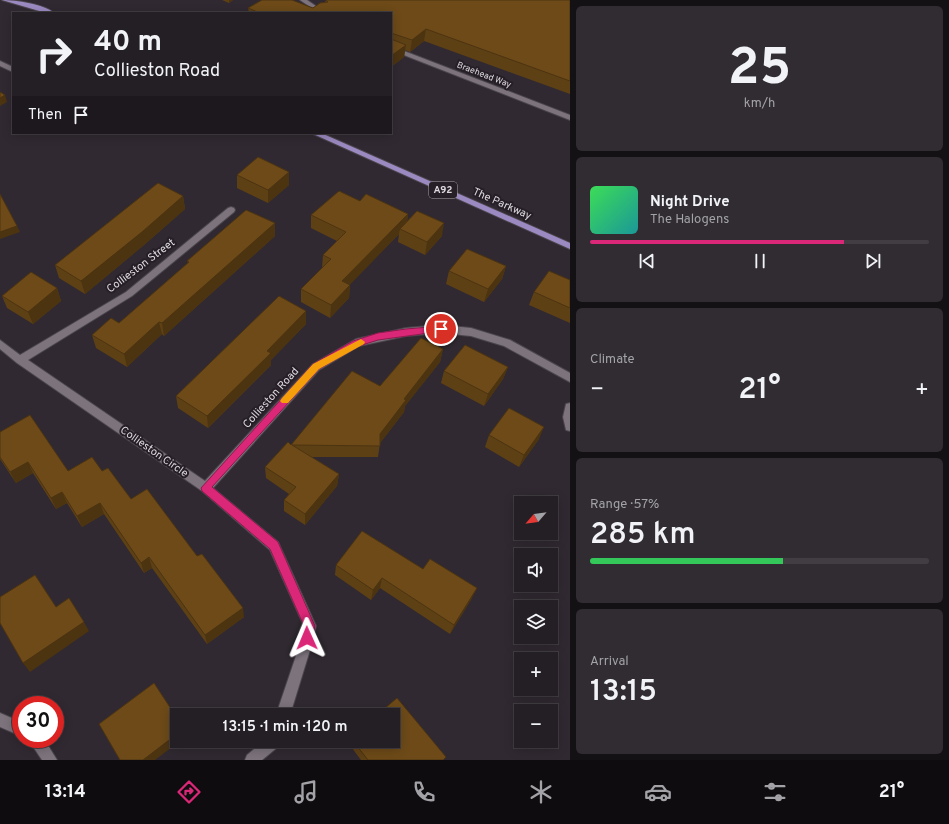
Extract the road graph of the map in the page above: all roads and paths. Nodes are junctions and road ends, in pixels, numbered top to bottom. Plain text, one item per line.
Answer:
1 (5, 0) edge
2 (31, 0) edge
3 (303, 0) edge
4 (42, 9) junction
5 (49, 12) edge
6 (321, 12) edge
7 (392, 48) edge
8 (0, 63) edge
9 (12, 69) edge
10 (570, 118) edge
11 (317, 134) edge
12 (231, 210) dead end
13 (570, 246) edge
14 (0, 344) edge
15 (20, 360) junction
16 (570, 378) edge
17 (570, 407) edge
18 (570, 427) edge
19 (206, 488) junction
20 (286, 708) edge
21 (0, 720) edge
22 (12, 725) edge
23 (42, 748) edge
24 (266, 748) edge
25 (50, 760) edge
26 (252, 760) edge

1 - 4 main road
2 - 4 main road
3 - 6 street
4 - 5 main road
7 - 10 street, Braehead Way
8 - 9 street
11 - 13 main road, The Parkway / A92
12 - 15 street, Collieston Street
14 - 15 street, Collieston Circle
15 - 19 street, Collieston Circle
16 - 19 street, Collieston Road
17 - 18 street
19 - 20 street, Collieston Circle
21 - 22 street
23 - 25 street
24 - 26 street

